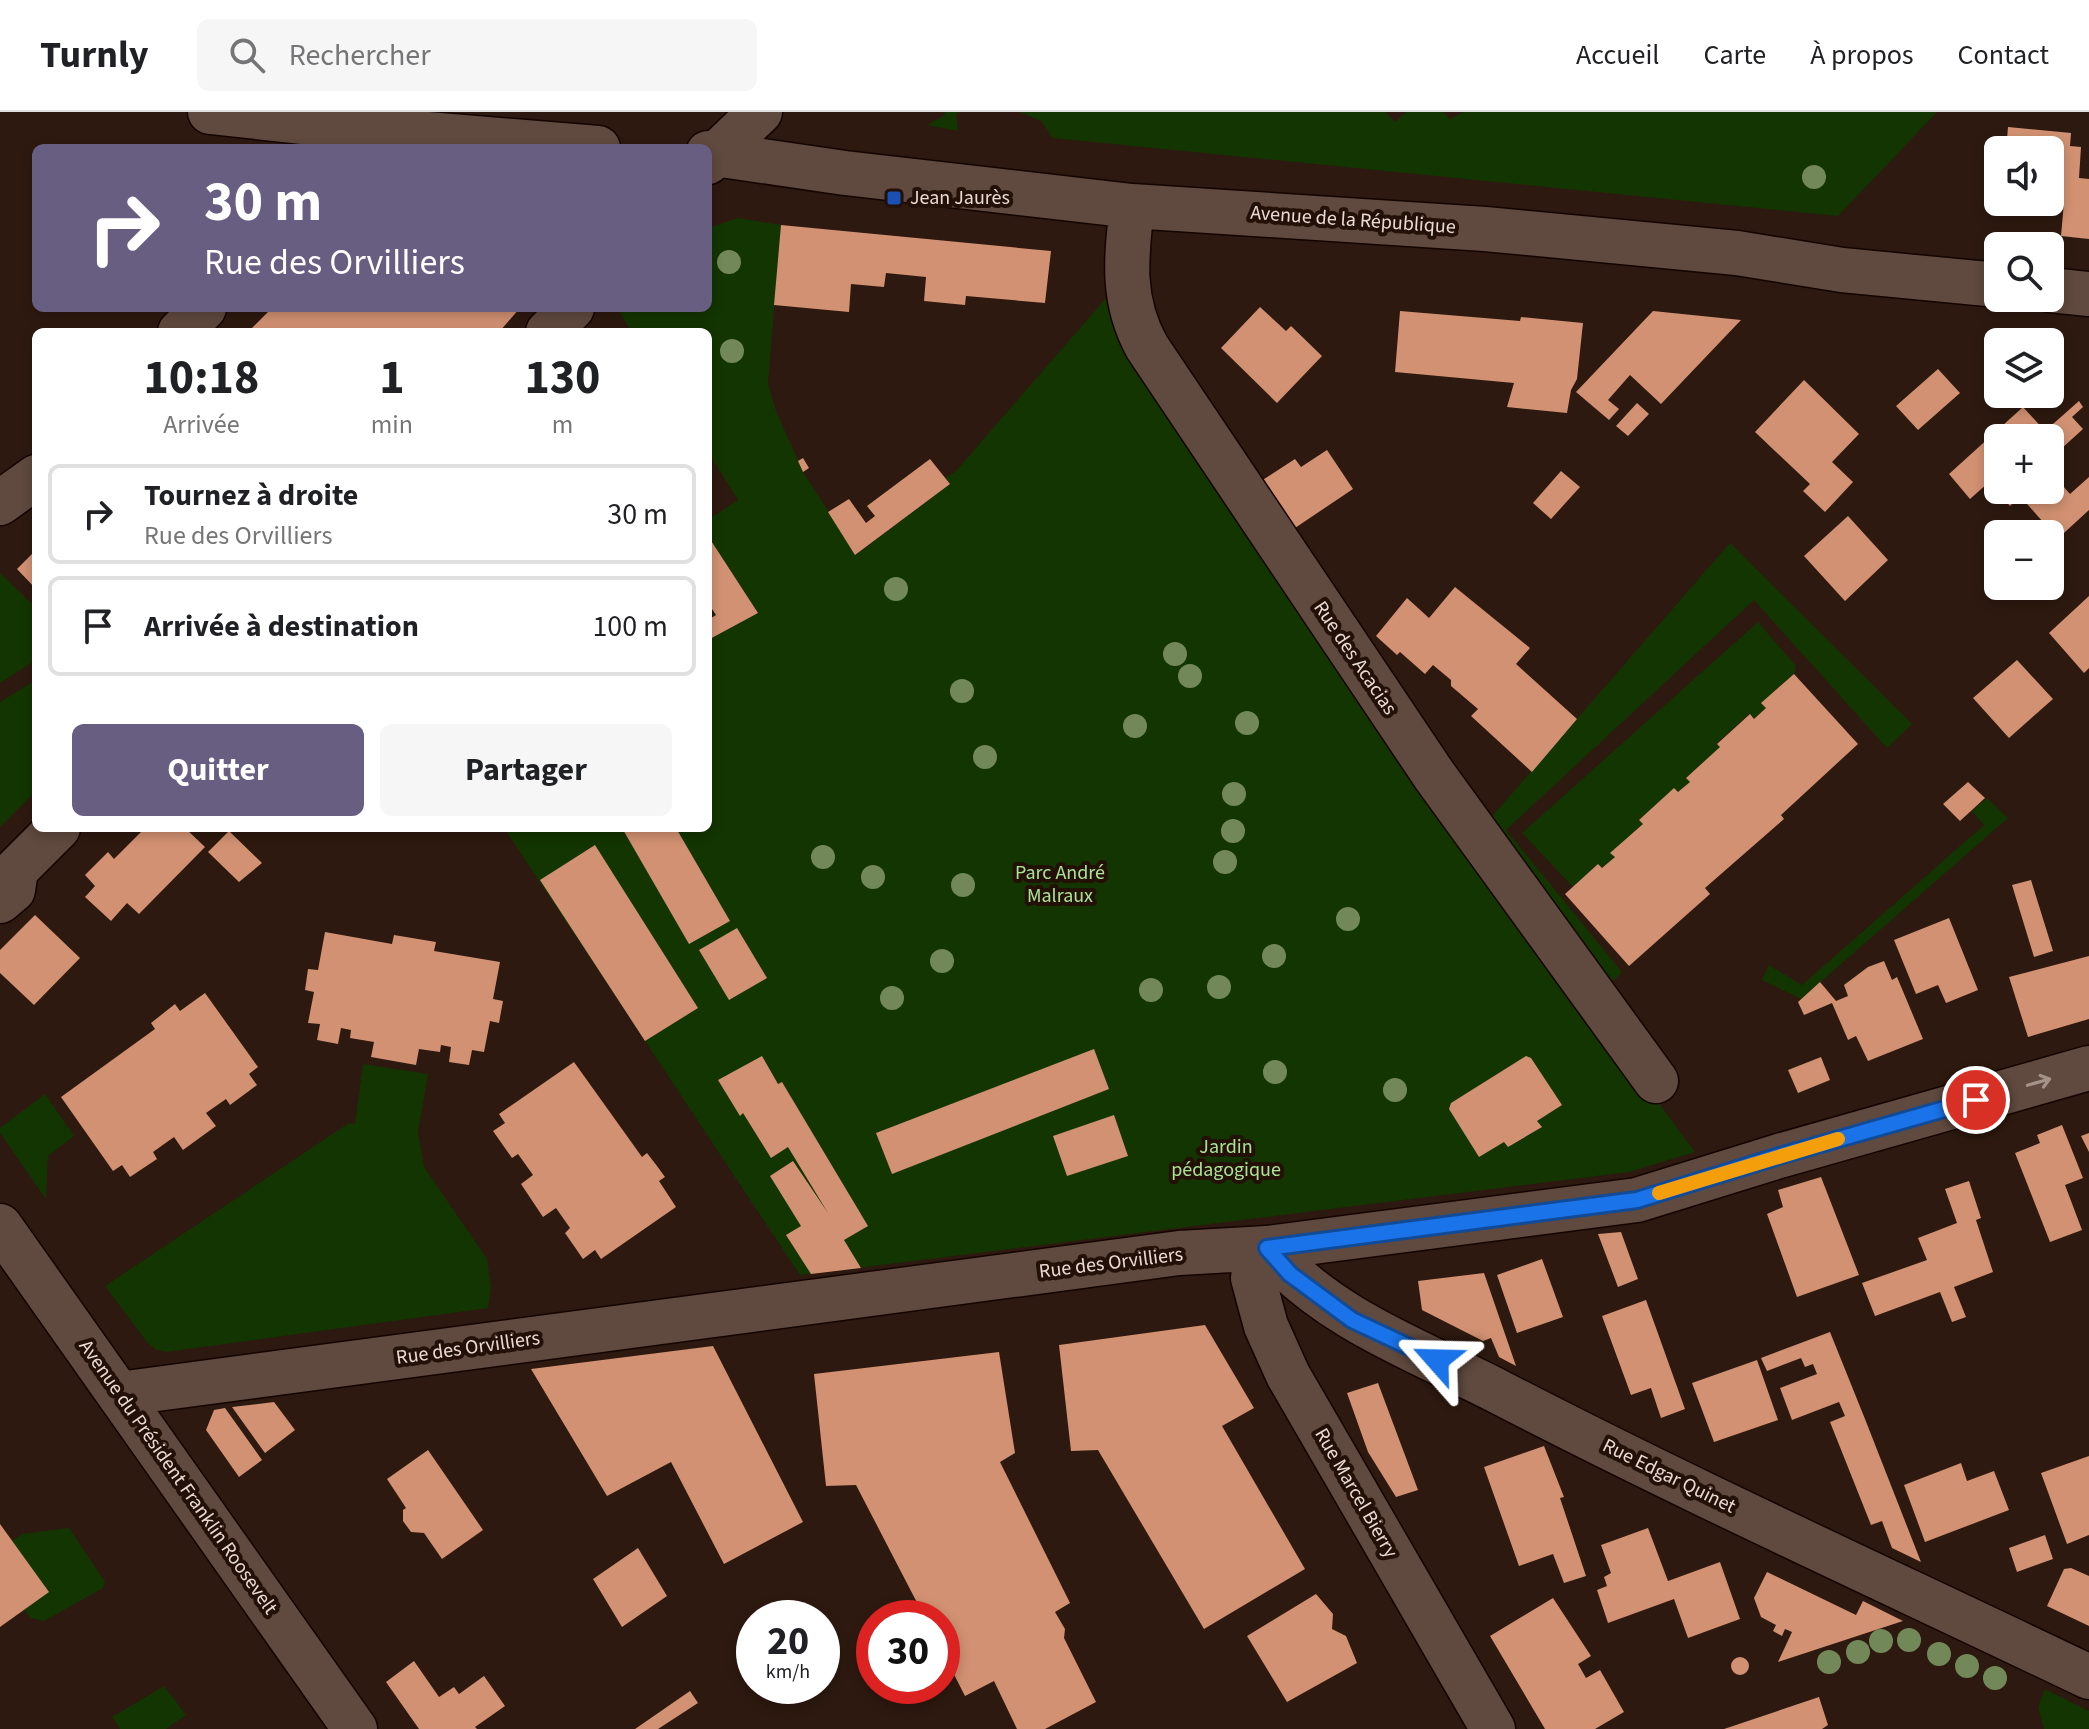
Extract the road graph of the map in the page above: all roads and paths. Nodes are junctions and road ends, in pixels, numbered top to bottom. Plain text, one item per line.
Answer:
1 (210, 112) edge
2 (760, 112) edge
3 (360, 138) edge
4 (503, 144) edge
5 (712, 155) edge
6 (712, 156) edge
7 (1132, 206) junction
8 (1984, 284) edge
9 (2064, 291) edge
10 (2089, 294) edge
11 (200, 312) edge
12 (568, 312) edge
13 (184, 328) edge
14 (552, 328) edge
15 (32, 480) edge
16 (0, 503) edge
17 (54, 832) edge
18 (5, 880) edge
19 (2089, 1068) edge
20 (1656, 1081) dead end
21 (0, 1226) edge
22 (1267, 1248) junction
23 (119, 1394) junction
24 (2089, 1677) edge
25 (355, 1729) edge
26 (1493, 1729) edge

1 - 3 street
2 - 5 street
3 - 4 street
6 - 7 street, Avenue de la République
7 - 8 street, Avenue de la République
7 - 20 street, Rue des Acacias
9 - 10 street
11 - 13 street
12 - 14 street
15 - 16 street
17 - 18 street
22 -> 19 street, Rue des Orvilliers
21 - 23 street, Avenue du Président Franklin Roosevelt
22 - 23 street, Rue des Orvilliers
22 - 24 street, Rue Edgar Quinet
22 - 26 street, Rue Marcel Bierry
23 - 25 street, Avenue du Président Franklin Roosevelt

